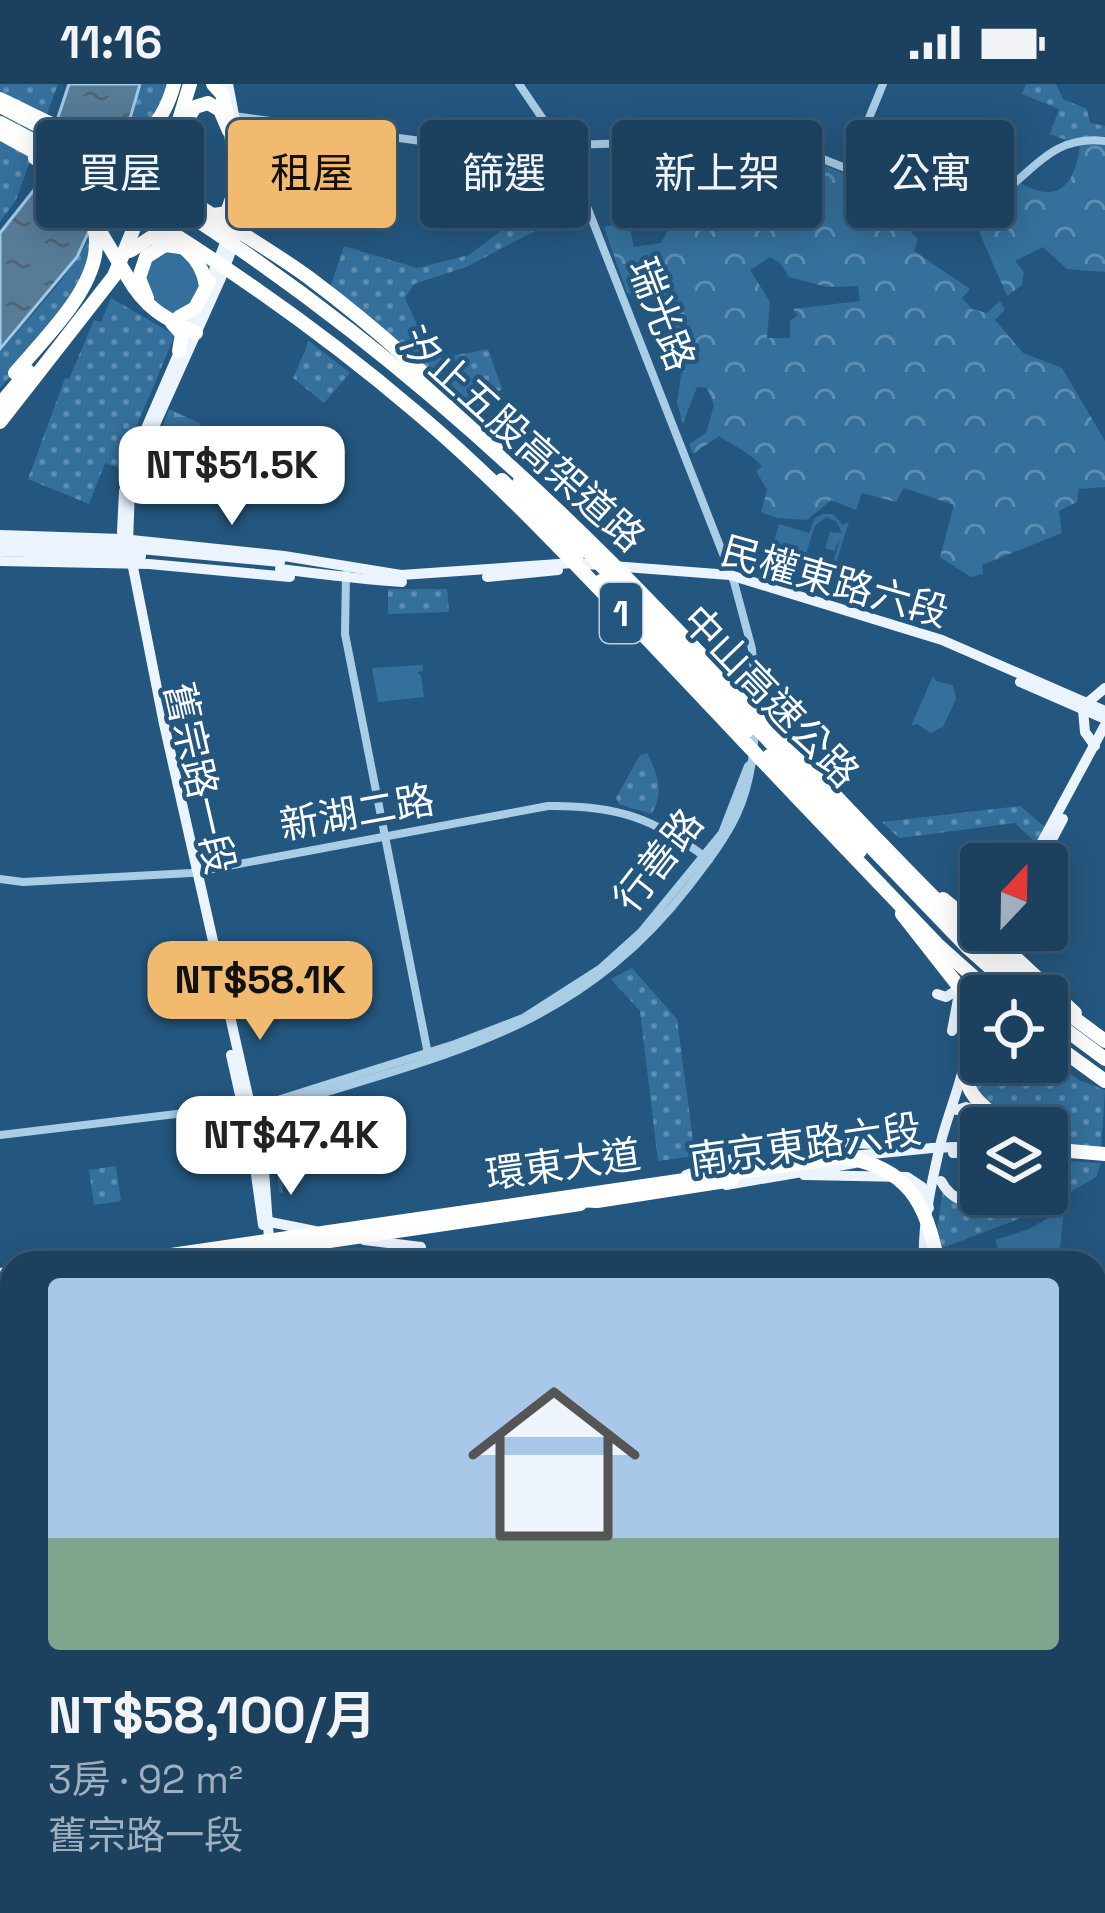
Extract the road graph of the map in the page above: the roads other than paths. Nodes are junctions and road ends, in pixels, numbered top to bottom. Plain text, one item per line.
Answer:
1 (177, 84) edge
2 (190, 84) edge
3 (213, 84) edge
4 (519, 84) edge
5 (883, 84) edge
6 (227, 89) edge
7 (0, 110) edge
8 (155, 120) edge
9 (177, 120) edge
10 (188, 120) edge
11 (228, 120) edge
12 (230, 120) edge
13 (231, 120) edge
14 (544, 120) edge
15 (868, 120) edge
16 (36, 122) edge
17 (0, 135) edge
18 (1105, 141) edge
19 (588, 146) edge
20 (36, 159) edge
21 (846, 168) edge
22 (1014, 184) edge
23 (228, 206) edge
24 (204, 210) edge
25 (209, 213) junction
26 (588, 213) edge
27 (90, 228) edge
28 (98, 228) edge
29 (135, 228) edge
30 (234, 230) junction
31 (125, 254) junction
32 (218, 262) junction
33 (208, 283) junction
34 (188, 324) junction
35 (179, 351) junction
36 (0, 393) edge
37 (0, 404) edge
38 (0, 422) edge
39 (515, 468) junction
40 (125, 541) junction
41 (0, 543) edge
42 (585, 556) junction
43 (0, 561) edge
44 (322, 563) junction
45 (127, 565) junction
46 (280, 565) junction
47 (344, 575) junction
48 (732, 579) junction
49 (1105, 688) edge
50 (1085, 707) junction
51 (1105, 719) edge
52 (1102, 747) edge
53 (753, 763) joint
54 (831, 813) junction
55 (385, 838) junction
56 (1047, 843) edge
57 (707, 859) junction
58 (194, 873) junction
59 (0, 879) edge
60 (960, 912) edge
61 (960, 942) edge
62 (969, 951) edge
63 (975, 951) edge
64 (1008, 951) edge
65 (1015, 951) edge
66 (1015, 957) junction
67 (980, 975) edge
68 (990, 975) edge
69 (1017, 975) edge
70 (1020, 975) edge
71 (960, 980) edge
72 (937, 994) dead end
73 (960, 996) edge
74 (1068, 1014) edge
75 (960, 1017) edge
76 (952, 1031) dead end
77 (1068, 1033) edge
78 (1068, 1039) edge
79 (1105, 1042) edge
80 (1068, 1054) edge
81 (428, 1056) junction
82 (1068, 1060) edge
83 (1105, 1063) edge
84 (960, 1073) edge
85 (1105, 1080) edge
86 (965, 1083) edge
87 (968, 1083) edge
88 (985, 1107) edge
89 (250, 1108) junction
90 (960, 1109) edge
91 (957, 1110) junction
92 (0, 1135) edge
93 (812, 1142) dead end
94 (960, 1148) edge
95 (758, 1150) dead end
96 (931, 1151) junction
97 (1068, 1152) edge
98 (1105, 1155) edge
99 (789, 1173) junction
100 (677, 1178) junction
101 (941, 1181) junction
102 (595, 1197) junction
103 (960, 1200) edge
104 (918, 1201) edge
105 (918, 1201) edge
106 (514, 1202) junction
107 (929, 1208) junction
108 (517, 1216) junction
109 (270, 1222) junction
110 (370, 1224) junction
111 (387, 1227) junction
112 (315, 1231) junction
113 (364, 1240) junction
114 (421, 1247) dead end
115 (271, 1250) edge
116 (203, 1251) edge
117 (256, 1251) edge
118 (927, 1251) edge
119 (928, 1251) edge

1 - 8 highway
1 - 37 highway
2 - 9 highway
3 - 12 highway
4 - 14 street, 瑞光路
5 - 15 street
6 - 13 main road
7 - 16 highway, bridge
7 - 39 highway, 汐止五股高架道路 / 1, bridge
7 - 42 highway, 中山高速公路 / 1, bridge
7 - 42 highway, 中山高速公路 / 1, bridge
10 - 11 highway
17 - 20 highway, bridge
17 - 32 highway, 汐止五股高架道路 / 1, bridge
18 - 22 street
19 - 21 street
23 - 25 highway
24 - 25 highway, bridge
25 - 30 highway
26 - 48 street, 瑞光路
27 - 36 highway, bridge
28 - 34 highway, bridge
29 - 31 highway
30 - 33 main road
30 - 34 main road
30 - 39 highway, bridge
31 - 33 highway
31 - 38 highway
32 - 34 highway, bridge
32 - 67 highway, 汐止五股高架道路 / 1, bridge
33 - 34 highway
34 - 35 main road
34 - 35 highway
34 - 40 main road
35 - 40 main road
39 - 70 highway, 汐止五股高架道路 / 1, bridge
40 - 41 main road, 民權東路六段
40 - 44 main road, 民權東路六段
40 - 45 main road, 舊宗路一段
41 - 46 main road, bridge
42 - 54 highway, 中山高速公路 / 1, bridge
43 - 45 main road, 民權東路六段
44 - 46 main road, 民權東路六段
44 - 47 main road, 民權東路六段
45 - 47 main road, 民權東路六段
45 - 58 main road, 舊宗路一段
46 - 47 main road, 民權東路六段
47 - 48 main road, 民權東路六段
47 - 55 street
48 - 50 main road, 民權東路六段
48 - 53 street, 瑞光路
49 - 50 main road
50 - 51 main road, 民權東路六段
50 - 52 main road
51 - 52 main road
52 - 56 main road
53 - 57 street, 行善路
54 - 60 highway
54 - 61 highway, 中山高速公路 / 1
54 - 71 highway
55 - 57 street, 新湖二路
55 - 58 street, 新湖二路
55 - 81 street
57 - 81 street, 行善路
58 - 59 street, 新湖二路
58 - 89 main road, 舊宗路一段
62 - 68 highway, 中山高速公路 / 1, bridge
63 - 66 main road
64 - 66 highway
65 - 66 main road
66 - 69 main road
66 - 79 highway
72 - 73 main road
74 - 79 highway, 汐止五股高架道路 / 1, bridge
75 - 76 main road
77 - 83 highway
78 - 83 highway
80 - 85 highway, bridge
81 - 89 street, 行善路
82 - 85 highway
84 - 107 main road
86 - 91 main road
87 - 88 highway
89 - 92 street, 行善路
89 - 109 main road, 舊宗路一段
89 - 115 main road, 舊宗路一段
90 - 91 main road
91 - 101 main road
93 - 96 main road
94 - 96 main road, bridge
95 - 100 main road
96 - 99 main road, 南京東路六段
96 - 100 main road, 南京東路六段
97 - 98 highway
99 - 107 main road
99 - 108 main road, 南京東路六段
100 - 106 main road, 南京東路六段
101 - 103 main road
101 - 119 main road
102 - 104 highway, 環東大道, bridge
102 - 105 highway, 環東大道, bridge
102 - 111 highway, bridge
102 - 116 highway, 環東大道, bridge
102 - 117 highway, 環東大道, bridge
106 - 108 main road
106 - 110 main road, 南京東路六段
107 - 118 main road
108 - 113 main road, 南京東路六段
109 - 112 main road
109 - 115 main road, 舊宗路一段
110 - 111 highway
110 - 112 main road, 南京東路六段
111 - 115 highway
112 - 115 main road, 南京東路六段
113 - 114 main road
113 - 115 main road, 南京東路六段

